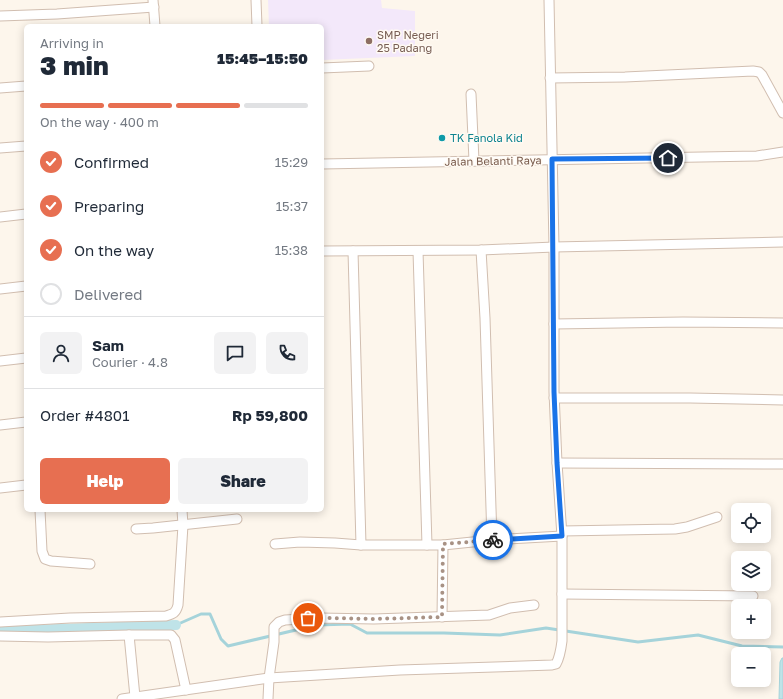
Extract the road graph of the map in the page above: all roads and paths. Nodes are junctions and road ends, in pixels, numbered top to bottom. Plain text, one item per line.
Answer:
1 (256, 0) edge
2 (550, 0) edge
3 (154, 4) edge
4 (0, 16) edge
5 (155, 24) edge
6 (257, 24) edge
7 (369, 66) dead end
8 (324, 68) edge
9 (550, 78) junction
10 (24, 86) edge
11 (0, 88) edge
12 (472, 94) dead end
13 (783, 113) edge
14 (24, 146) edge
15 (0, 148) edge
16 (783, 152) edge
17 (552, 159) junction
18 (474, 161) junction
19 (324, 164) edge
20 (24, 214) edge
21 (0, 217) edge
22 (783, 242) edge
23 (554, 247) junction
24 (481, 250) junction
25 (324, 251) edge
26 (418, 251) junction
27 (353, 252) junction
28 (24, 286) edge
29 (0, 289) edge
30 (783, 323) edge
31 (554, 324) junction
32 (24, 358) edge
33 (0, 361) edge
34 (554, 398) junction
35 (783, 400) edge
36 (24, 422) edge
37 (0, 425) edge
38 (557, 463) junction
39 (783, 464) edge
40 (24, 486) edge
41 (0, 488) edge
42 (40, 512) edge
43 (182, 512) edge
44 (717, 517) dead end
45 (237, 520) dead end
46 (183, 525) junction
47 (136, 529) dead end
48 (562, 534) junction
49 (492, 540) junction
50 (275, 544) dead end
51 (443, 544) junction
52 (361, 545) junction
53 (427, 545) junction
54 (90, 564) dead end
55 (562, 594) junction
56 (753, 596) dead end
57 (534, 605) dead end
58 (442, 617) junction
59 (114, 620) junction
60 (0, 622) edge
61 (114, 635) junction
62 (129, 635) junction
63 (0, 636) edge
64 (269, 678) junction
65 (186, 690) junction
66 (134, 697) junction
67 (122, 699) edge
68 (268, 699) edge

1 - 6 street
2 - 9 street
3 - 4 street
3 - 5 street
7 - 8 street
9 - 13 street
9 - 17 street
10 - 11 street
12 - 18 street
14 - 15 street
16 - 17 street, Jalan Belanti Raya
17 - 18 street, Jalan Belanti Raya
17 - 23 street
18 - 19 street, Jalan Belanti Raya
20 - 21 street
22 - 23 street
23 - 24 street
23 - 31 street
24 - 26 street
24 - 49 street
25 - 27 street
26 - 27 street
26 - 53 street
27 - 52 street
28 - 29 street
30 - 31 street
31 - 34 street
32 - 33 street
34 - 35 street
34 - 38 street
36 - 37 street
38 - 39 street
38 - 48 street
40 - 41 street
42 - 54 street
43 - 46 street
44 - 48 street
45 - 46 street
46 - 47 street
46 - 59 street
48 - 49 street
48 - 55 street
49 - 51 street
50 - 52 street
51 - 53 street
51 - 58 street
52 - 53 street
55 - 56 street
55 - 64 street
57 - 58 street
58 - 64 street
59 - 60 street
59 - 61 street
61 - 62 street
61 - 63 street
62 - 65 street
62 - 66 street
64 - 65 street
64 - 68 street
65 - 66 street
66 - 67 street

